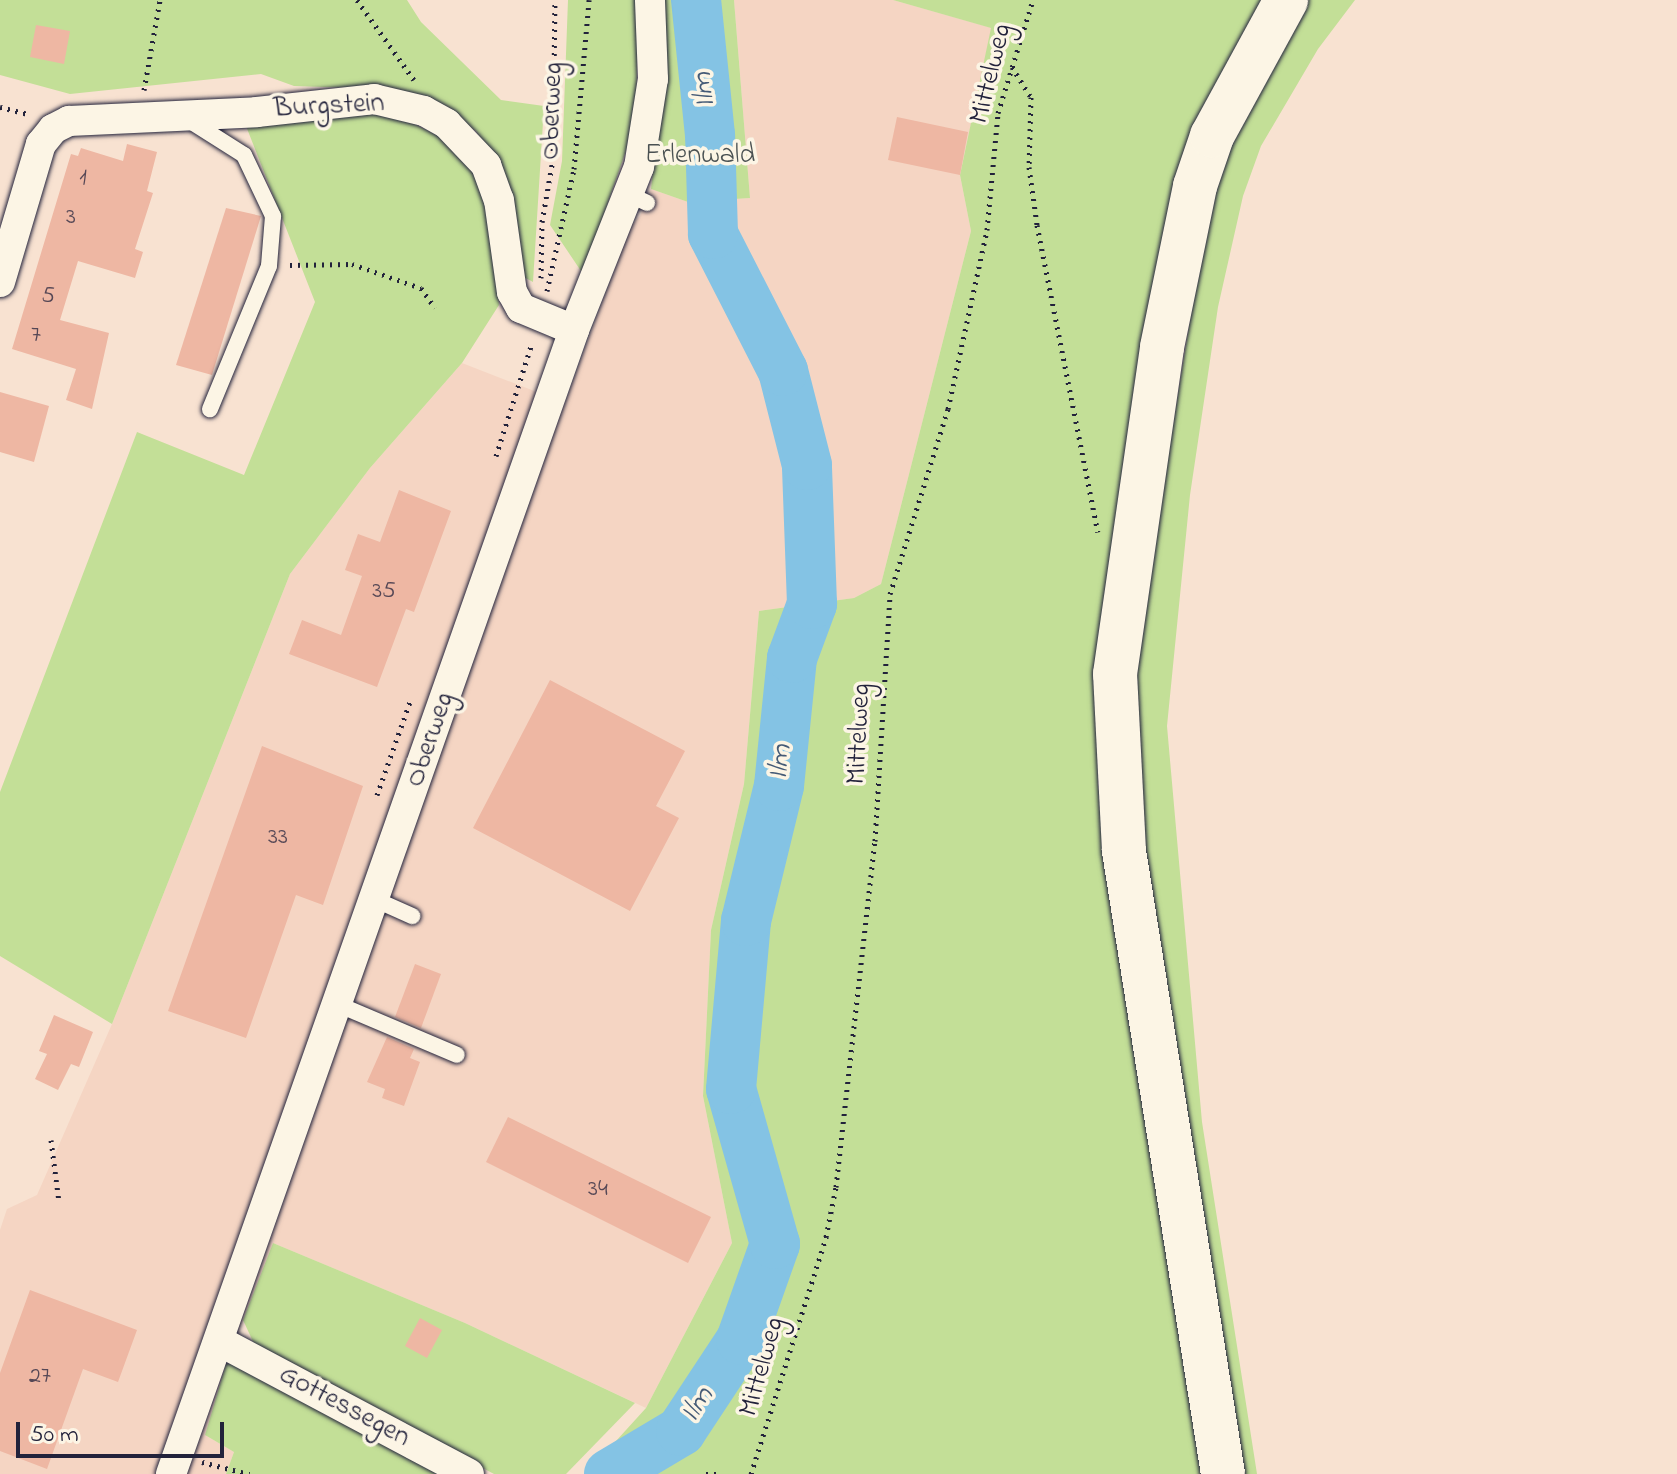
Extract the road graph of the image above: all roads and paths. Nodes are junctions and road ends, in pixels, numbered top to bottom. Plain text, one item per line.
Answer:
1 (160, 0) edge
2 (357, 0) edge
3 (555, 0) edge
4 (589, 0) edge
5 (650, 0) edge
6 (1033, 0) edge
7 (1286, 0) edge
8 (1012, 67) junction
9 (424, 111) junction
10 (139, 116) junction
11 (183, 116) junction
12 (269, 266) junction
13 (0, 282) edge
14 (435, 308) dead end
15 (540, 318) junction
16 (574, 330) junction
17 (210, 409) dead end
18 (1099, 541) dead end
19 (374, 899) junction
20 (412, 916) dead end
21 (337, 1004) junction
22 (457, 1055) dead end
23 (51, 1140) dead end
24 (59, 1202) dead end
25 (219, 1341) junction
26 (174, 1465) edge
27 (249, 1474) edge
28 (469, 1474) edge
29 (706, 1474) edge
30 (719, 1474) edge
31 (751, 1474) edge
32 (1223, 1474) edge

1 - 10 path
2 - 9 path
3 - 15 path, Oberweg
4 - 15 path
5 - 16 street, Oberweg
6 - 8 path, Mittelweg
7 - 32 main road
8 - 18 path
8 - 31 path, Mittelweg
9 - 11 street, Burgstein
9 - 15 street, Burgstein
10 - 11 street, Burgstein
10 - 13 street, Burgstein
11 - 12 lane, Burgstein
12 - 14 path
12 - 17 lane, Burgstein
15 - 16 street, Burgstein
16 - 19 street, Oberweg
19 - 20 lane
19 - 21 street, Oberweg
21 - 22 lane
21 - 25 street, Oberweg
23 - 24 path
25 - 26 street, Oberweg
25 - 28 street, Gottessegen
26 - 27 path
29 - 30 path

